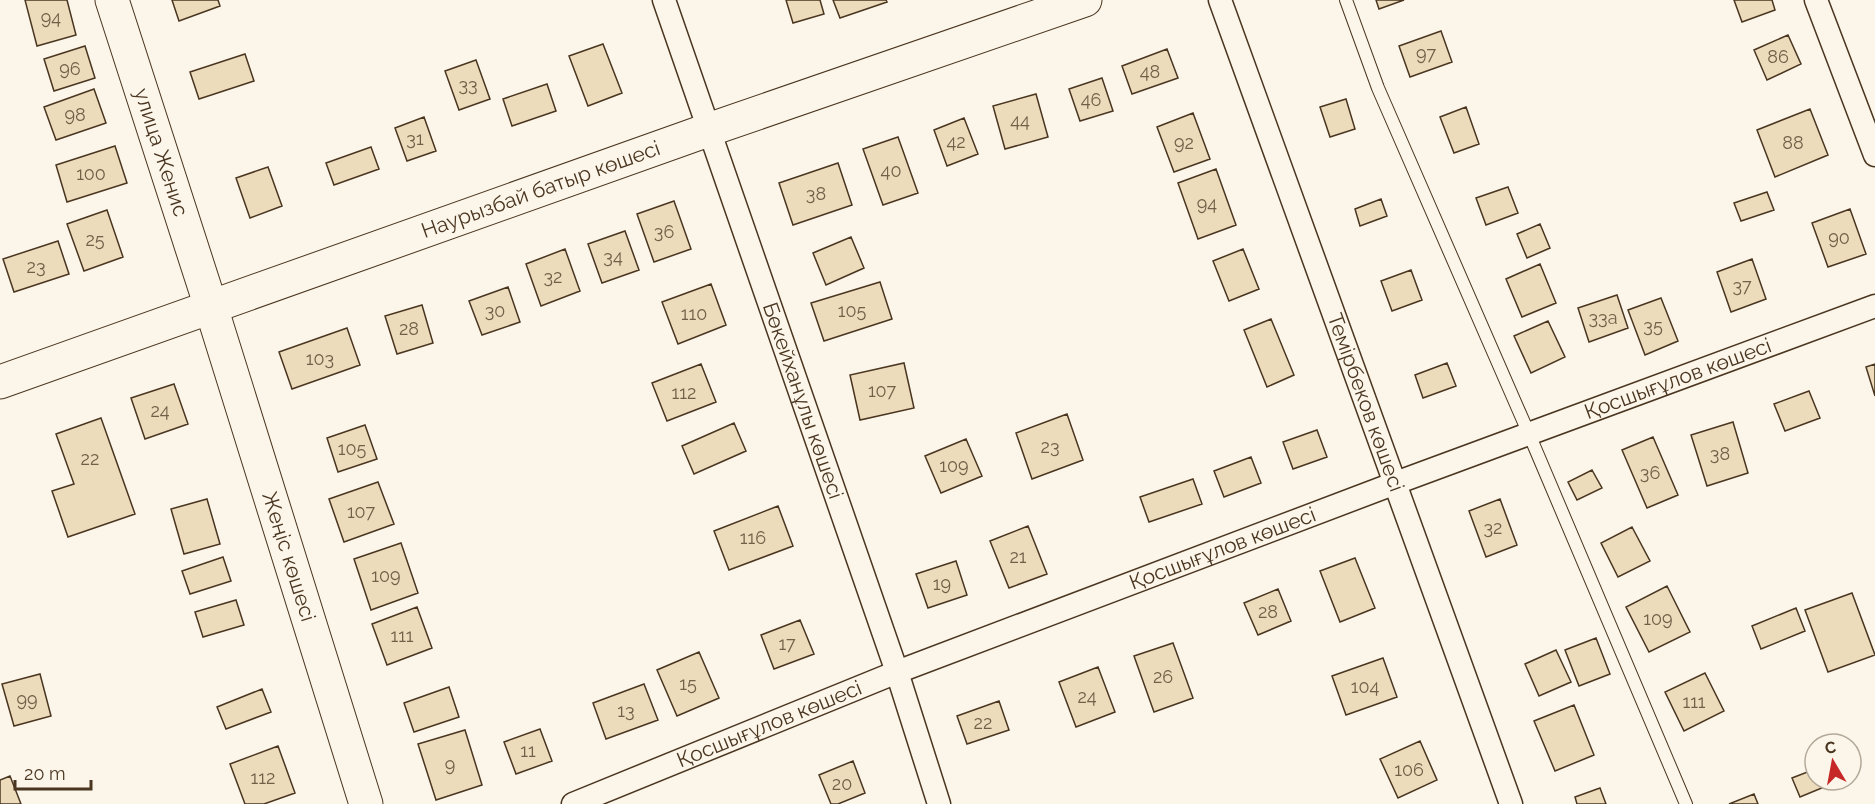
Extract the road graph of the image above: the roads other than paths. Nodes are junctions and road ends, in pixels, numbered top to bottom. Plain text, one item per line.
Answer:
1 (112, 0) edge
2 (664, 0) edge
3 (1085, 0) edge
4 (1220, 0) edge
5 (1347, 0) edge
6 (1816, 0) edge
7 (708, 130) junction
8 (1875, 155) edge
9 (1875, 306) edge
10 (211, 307) junction
11 (0, 382) edge
12 (1529, 434) junction
13 (1393, 484) junction
14 (897, 672) junction
15 (366, 804) edge
16 (573, 804) edge
17 (939, 804) edge
18 (1511, 804) edge
19 (1686, 804) edge

1 - 10 street, улица Женис
2 - 7 street, Бөкейханұлы көшесі
3 - 7 street, Наурызбай батыр көшесі
4 - 13 street, Темірбеков көшесі
5 - 12 lane
6 - 8 street
7 - 10 street, Наурызбай батыр көшесі
7 - 14 street, Бөкейханұлы көшесі
9 - 12 street, Қосшығұлов көшесі
10 - 11 street, Наурызбай батыр көшесі
10 - 15 street, Жеңіс көшесі
12 - 13 street, Қосшығұлов көшесі
12 - 19 lane
13 - 14 street, Қосшығұлов көшесі
13 - 18 street, Темірбеков көшесі
14 - 16 street, Қосшығұлов көшесі
14 - 17 street, Бөкейханұлы көшесі

